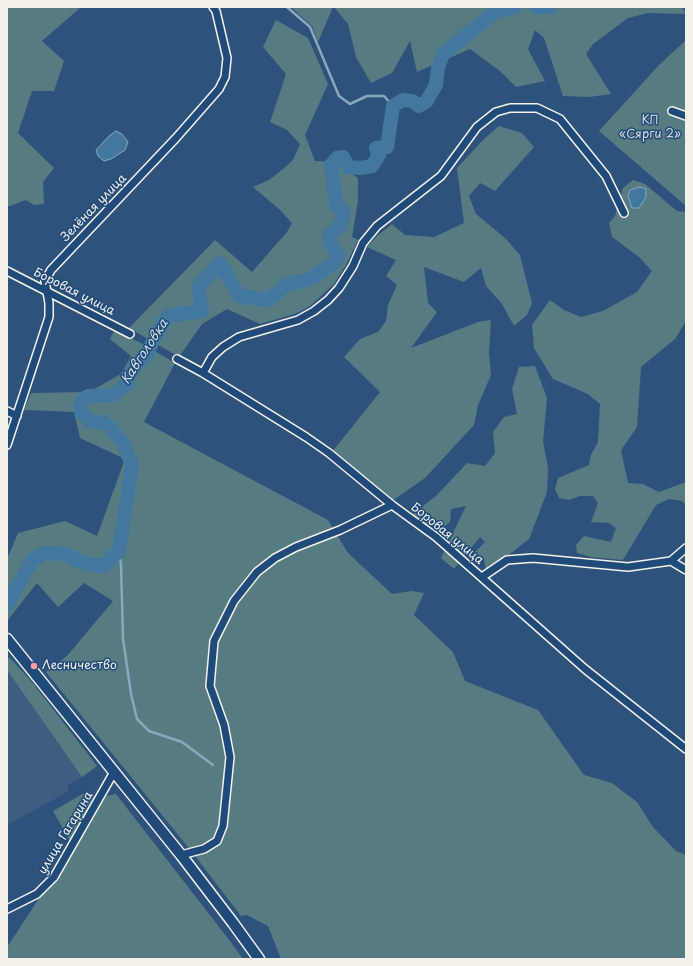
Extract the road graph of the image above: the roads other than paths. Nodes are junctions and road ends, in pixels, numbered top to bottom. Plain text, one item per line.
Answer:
1 (213, 7) edge
2 (672, 111) dead end
3 (686, 116) edge
4 (624, 213) dead end
5 (7, 270) edge
6 (46, 291) junction
7 (130, 334) dead end
8 (177, 359) dead end
9 (203, 373) junction
10 (7, 411) edge
11 (17, 416) junction
12 (7, 445) edge
13 (392, 505) junction
14 (686, 548) edge
15 (671, 561) junction
16 (686, 570) edge
17 (482, 577) junction
18 (7, 640) edge
19 (686, 749) edge
20 (114, 772) junction
21 (181, 855) junction
22 (7, 909) edge
23 (259, 959) edge

1 - 6 street, Зелёная улица
2 - 3 street
4 - 9 street
5 - 6 street, Боровая улица
6 - 7 street, Боровая улица
6 - 11 street, Зелёная улица
8 - 9 street, Боровая улица
9 - 13 street, Боровая улица
10 - 11 street
11 - 12 street, Зелёная улица
13 - 17 street, Боровая улица
13 - 21 street
14 - 15 street
15 - 16 street
15 - 17 street
17 - 19 street, Боровая улица
18 - 20 main road
20 - 21 main road
20 - 22 street, улица Гагарина
21 - 23 main road

